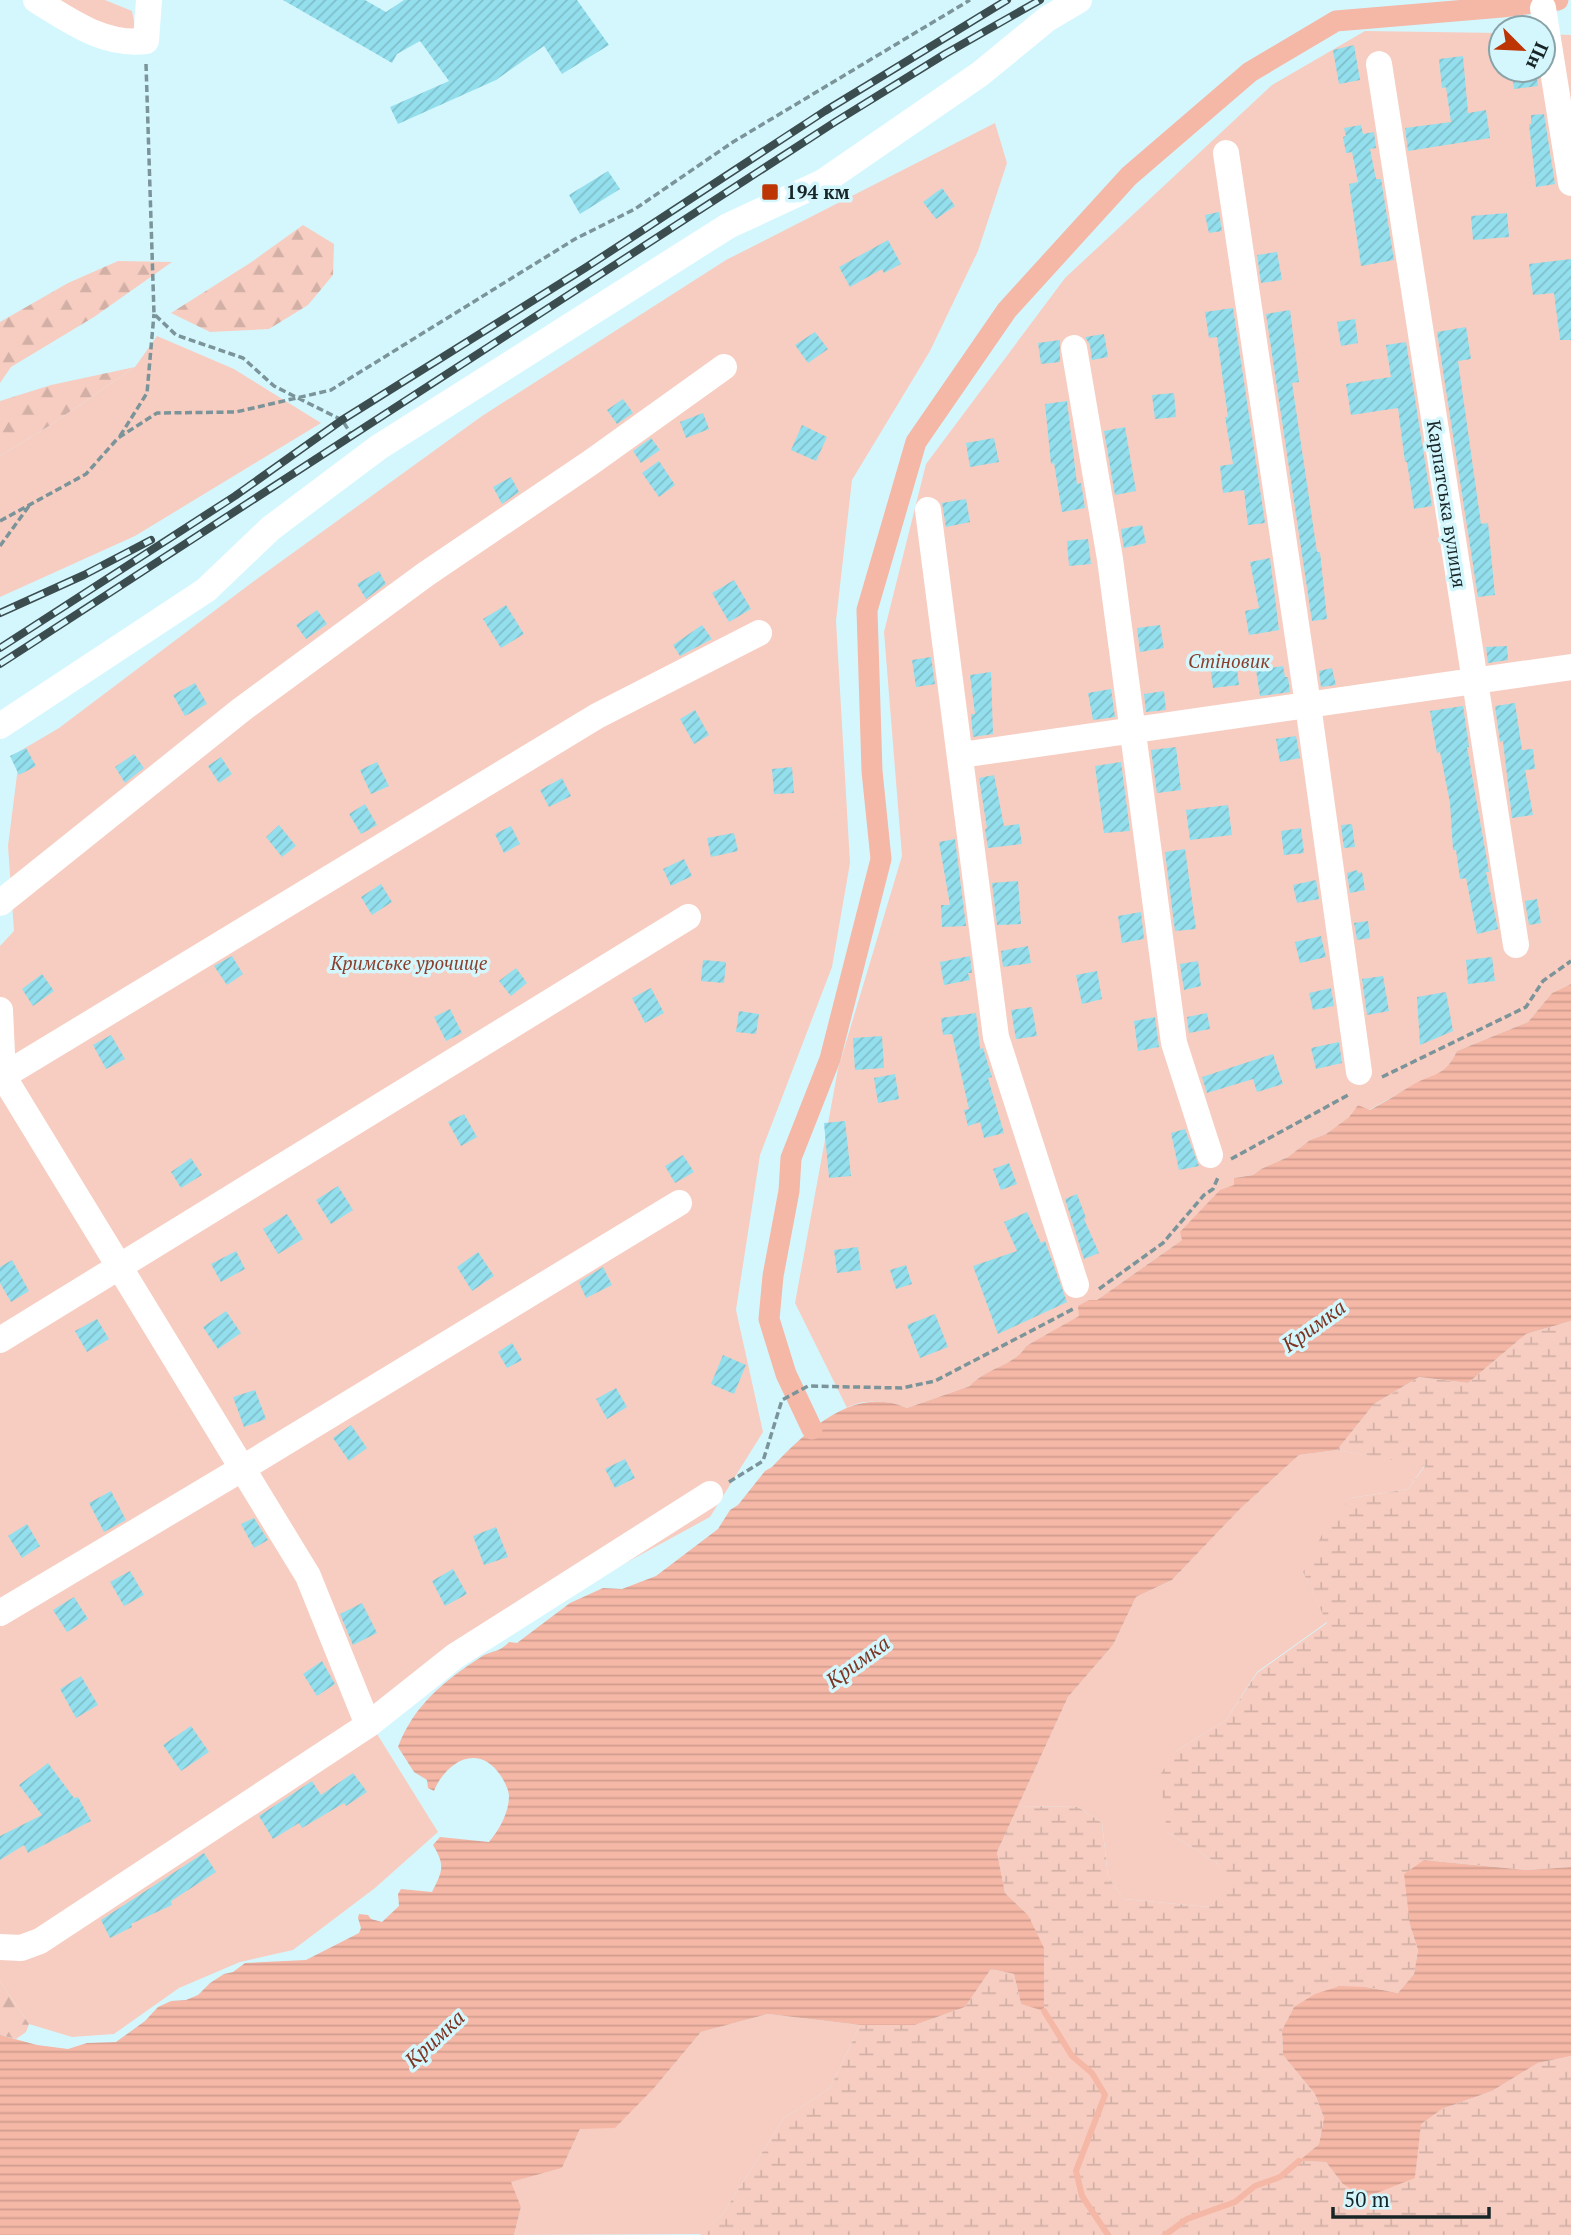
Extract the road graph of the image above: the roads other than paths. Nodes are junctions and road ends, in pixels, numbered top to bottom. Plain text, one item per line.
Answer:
1 (36, 0) edge
2 (149, 0) edge
3 (1079, 0) edge
4 (1543, 8) dead end
5 (1378, 64) dead end
6 (1226, 153) dead end
7 (1571, 183) edge
8 (1074, 348) dead end
9 (724, 367) dead end
10 (928, 510) dead end
11 (760, 633) dead end
12 (1571, 667) edge
13 (1475, 681) junction
14 (1308, 705) junction
15 (0, 726) edge
16 (1133, 732) junction
17 (961, 755) junction
18 (0, 902) edge
19 (688, 917) dead end
20 (1516, 945) dead end
21 (0, 1010) edge
22 (2, 1077) edge
23 (1361, 1083) road end
24 (1210, 1156) dead end
25 (679, 1203) dead end
26 (121, 1266) junction
27 (1086, 1288) road end
28 (0, 1340) edge
29 (243, 1468) junction
30 (710, 1494) road end
31 (0, 1613) edge
32 (368, 1725) junction
33 (0, 1947) edge

1 - 2 lane
3 - 15 lane
4 - 7 lane
5 - 13 lane, Карпатська вулиця
6 - 14 lane
8 - 16 lane
9 - 18 lane
10 - 17 lane
11 - 22 lane
12 - 13 lane
13 - 14 lane
13 - 20 lane, Карпатська вулиця
14 - 16 lane
14 - 23 lane
16 - 17 lane
16 - 24 lane
17 - 27 lane
19 - 26 lane
21 - 22 lane
22 - 26 lane
25 - 29 lane
26 - 28 lane
26 - 29 lane
29 - 31 lane
29 - 32 lane
30 - 32 lane
32 - 33 lane

